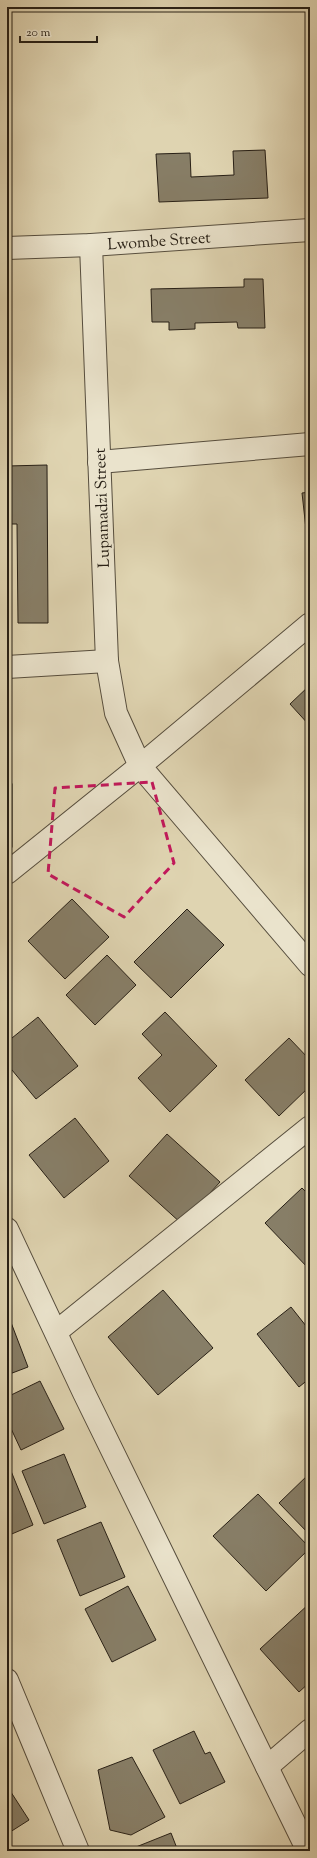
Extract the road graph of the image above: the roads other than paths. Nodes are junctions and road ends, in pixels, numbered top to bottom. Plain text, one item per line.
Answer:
1 (310, 230) edge
2 (91, 245) junction
3 (7, 248) edge
4 (310, 444) edge
5 (99, 462) junction
6 (310, 624) edge
7 (107, 661) junction
8 (7, 667) edge
9 (140, 766) junction
10 (7, 873) edge
11 (310, 965) edge
12 (310, 1127) edge
13 (7, 1229) edge
14 (56, 1332) junction
15 (7, 1680) edge
16 (310, 1730) edge
17 (267, 1767) junction
18 (78, 1851) edge
19 (308, 1851) edge

1 - 2 street, Lwombe Street
2 - 3 street, Lwombe Street
2 - 5 street, Lupamadzi Street
4 - 5 street
5 - 7 street, Lupamadzi Street
6 - 9 street
7 - 8 street
7 - 9 street, Lupamadzi Street
9 - 10 street
9 - 11 street, Lupamadzi Street
12 - 14 street
13 - 14 street
14 - 17 street
15 - 18 street
16 - 17 street
17 - 19 street

